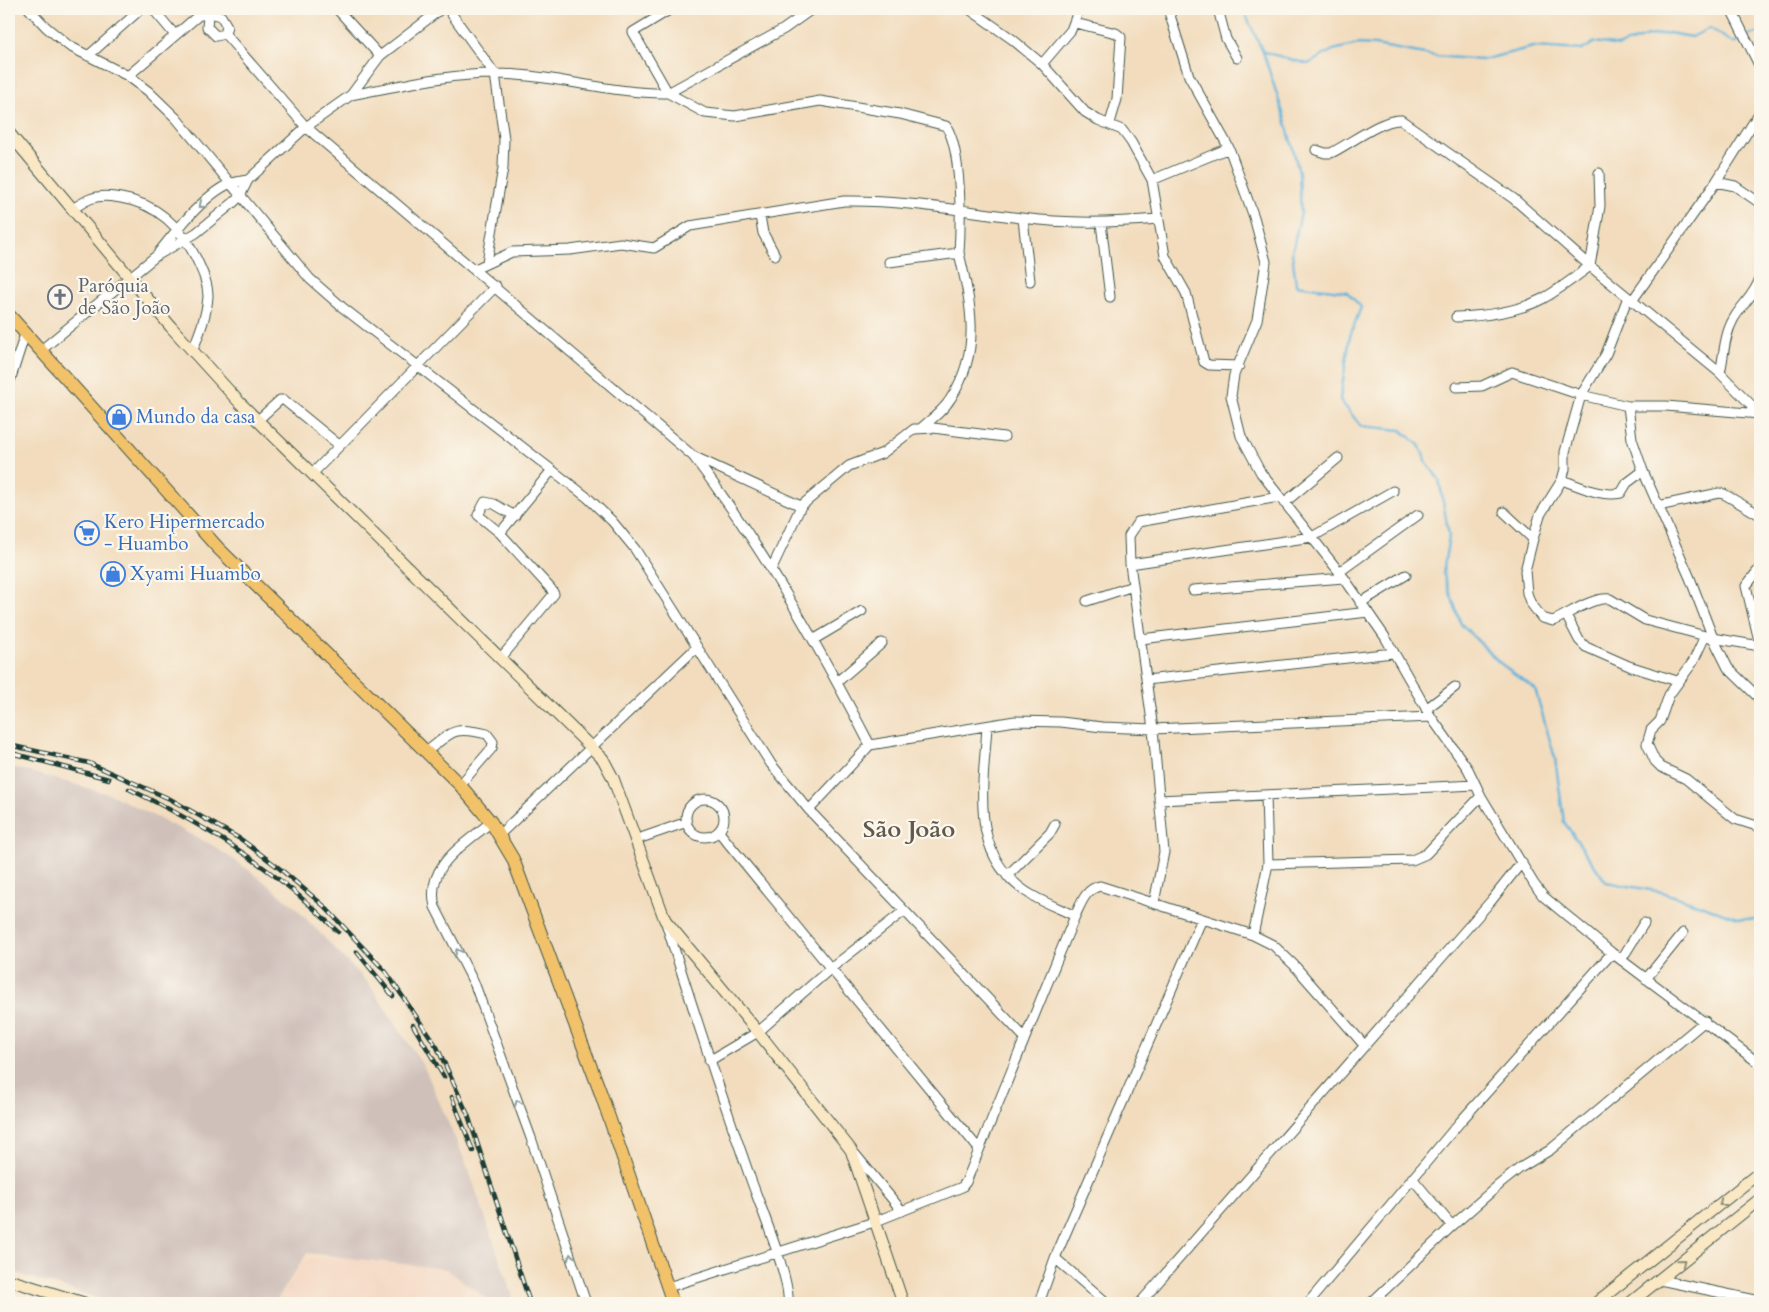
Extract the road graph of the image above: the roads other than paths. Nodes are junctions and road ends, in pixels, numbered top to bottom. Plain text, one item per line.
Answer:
1 (30, 9) edge
2 (142, 9) edge
3 (153, 9) edge
4 (337, 9) edge
5 (441, 9) edge
6 (448, 9) edge
7 (671, 9) edge
8 (812, 9) edge
9 (969, 9) edge
10 (1079, 9) edge
11 (1168, 9) edge
12 (1218, 9) edge
13 (1732, 10) edge
14 (208, 16) junction
15 (1075, 23) junction
16 (225, 34) junction
17 (175, 35) junction
18 (88, 56) junction
19 (380, 56) junction
20 (1236, 58) dead end
21 (1759, 63) edge
22 (1042, 64) junction
23 (495, 74) junction
24 (128, 76) junction
25 (668, 94) junction
26 (351, 95) junction
27 (1760, 112) edge
28 (1110, 123) junction
29 (306, 127) junction
30 (9, 133) edge
31 (1229, 148) junction
32 (1316, 150) dead end
33 (1599, 173) dead end
34 (248, 180) junction
35 (1152, 180) junction
36 (1716, 182) junction
37 (229, 184) junction
38 (240, 196) junction
39 (1760, 203) edge
40 (74, 208) junction
41 (962, 209) junction
42 (760, 216) junction
43 (1023, 219) junction
44 (1158, 219) junction
45 (1101, 223) junction
46 (178, 229) junction
47 (187, 239) junction
48 (959, 253) junction
49 (775, 255) dead end
50 (156, 256) junction
51 (487, 262) junction
52 (889, 262) dead end
53 (1590, 266) junction
54 (475, 269) junction
55 (129, 277) junction
56 (1760, 278) edge
57 (1030, 281) dead end
58 (496, 286) junction
59 (1110, 297) dead end
60 (1630, 299) junction
61 (9, 315) edge
62 (1456, 316) dead end
63 (25, 334) junction
64 (40, 351) junction
65 (192, 352) junction
66 (1239, 366) junction
67 (417, 367) junction
68 (1720, 373) junction
69 (9, 384) edge
70 (1456, 387) dead end
71 (1581, 395) junction
72 (1628, 406) junction
73 (1760, 414) edge
74 (258, 420) junction
75 (922, 428) junction
76 (1004, 437) dead end
77 (339, 445) junction
78 (693, 456) junction
79 (1338, 458) dead end
80 (552, 470) junction
81 (1643, 472) junction
82 (314, 473) junction
83 (1562, 480) junction
84 (1393, 491) dead end
85 (1281, 500) junction
86 (801, 506) junction
87 (1658, 506) junction
88 (1504, 512) dead end
89 (1418, 515) dead end
90 (1760, 515) edge
91 (515, 516) junction
92 (500, 533) junction
93 (1312, 537) junction
94 (1532, 539) junction
95 (1130, 564) junction
96 (1760, 568) edge
97 (771, 570) junction
98 (1342, 575) junction
99 (1406, 575) dead end
100 (1133, 586) junction
101 (1193, 590) dead end
102 (1087, 601) dead end
103 (1360, 603) junction
104 (862, 611) dead end
105 (1368, 612) junction
106 (1566, 615) junction
107 (1709, 637) junction
108 (1141, 639) junction
109 (813, 640) junction
110 (882, 643) dead end
111 (1760, 646) edge
112 (698, 647) junction
113 (1393, 653) junction
114 (500, 660) junction
115 (1146, 680) junction
116 (1677, 681) junction
117 (837, 682) junction
118 (1455, 687) dead end
119 (1760, 699) edge
120 (1429, 713) junction
121 (987, 727) junction
122 (1152, 729) junction
123 (870, 745) junction
124 (591, 748) junction
125 (426, 752) junction
126 (460, 785) junction
127 (1476, 786) junction
128 (1266, 795) junction
129 (1481, 796) junction
130 (1159, 800) junction
131 (809, 810) junction
132 (491, 822) junction
133 (686, 822) junction
134 (1055, 824) dead end
135 (1760, 827) edge
136 (719, 832) junction
137 (500, 834) junction
138 (635, 840) junction
139 (1522, 862) junction
140 (1268, 864) junction
141 (1007, 876) junction
142 (1154, 903) junction
143 (904, 911) junction
144 (1075, 916) junction
145 (665, 920) junction
146 (1202, 920) junction
147 (1644, 923) dead end
148 (1683, 933) dead end
149 (1253, 935) junction
150 (1612, 953) junction
151 (1621, 960) junction
152 (830, 969) junction
153 (1646, 979) junction
154 (1705, 1021) junction
155 (758, 1032) junction
156 (1025, 1038) junction
157 (1365, 1046) junction
158 (709, 1061) junction
159 (1760, 1064) edge
160 (978, 1148) junction
161 (851, 1150) junction
162 (1760, 1172) edge
163 (1412, 1178) junction
164 (1760, 1199) edge
165 (902, 1211) junction
166 (874, 1222) junction
167 (1452, 1226) junction
168 (776, 1252) junction
169 (1055, 1258) junction
170 (9, 1280) edge
171 (1660, 1280) junction
172 (668, 1287) junction
173 (1726, 1299) edge
174 (1760, 1301) edge
175 (84, 1303) edge
176 (586, 1303) edge
177 (673, 1303) edge
178 (788, 1303) edge
179 (903, 1303) edge
180 (1039, 1303) edge
181 (1107, 1303) edge
182 (1140, 1303) edge
183 (1308, 1303) edge
184 (1371, 1303) edge
185 (1596, 1303) edge
186 (1630, 1303) edge

1 - 18 street
2 - 18 street
3 - 17 street
4 - 19 street
5 - 19 street
6 - 23 street
7 - 25 street
8 - 25 street
9 - 22 street
10 - 15 street
11 - 31 street
12 - 20 street
13 - 21 street
14 - 16 street
14 - 16 street
14 - 17 street
15 - 22 street
15 - 28 street
16 - 29 street
17 - 24 street
18 - 24 street
19 - 26 street
22 - 28 street
23 - 25 street
23 - 26 street
23 - 51 street
24 - 37 street
25 - 41 street
26 - 29 street
27 - 36 street
28 - 35 street
29 - 34 street
29 - 54 street
30 - 40 street
31 - 35 street
31 - 66 street
32 - 53 street
33 - 53 street
34 - 37 street
34 - 38 street
35 - 44 street
36 - 39 street
36 - 60 street
37 - 38 street
37 -> 46 street
38 - 47 street
38 - 67 street
40 - 46 street
40 - 55 street
41 - 42 street
41 - 43 street
41 - 48 street
42 - 49 street
42 - 51 street
43 - 45 street
43 - 57 street
44 - 45 street
44 - 66 street
45 - 59 street
46 - 47 street
46 - 50 street
47 - 50 street
47 - 65 street
48 - 52 street
48 - 75 street
50 - 55 street
51 - 54 street
53 - 60 street
53 - 62 street
54 - 58 street
55 - 64 street
55 - 65 street
56 - 68 street
58 - 67 street
58 - 78 street
60 - 68 street
60 - 71 street
61 - 63 main road
63 - 64 main road
63 - 69 street
64 - 125 main road
65 - 74 street
66 - 85 street
67 - 77 street
67 - 80 street
68 - 73 street
70 - 71 street
71 - 72 street
71 - 83 street
72 - 73 street
72 - 81 street
74 - 77 street
74 - 82 street
75 - 76 street
75 - 86 street
77 - 82 street
78 - 86 street
78 - 97 street
79 - 85 street
80 - 91 street
80 - 112 street
81 - 83 street
81 - 87 street
82 - 114 street
83 - 94 street
84 - 93 street
85 - 93 street
85 - 95 street
86 - 97 street
87 - 90 street
87 - 107 street
88 - 94 street
89 - 98 street
91 - 92 street
91 - 92 street
92 - 114 street
93 - 95 street
93 - 98 street
94 - 106 street
95 - 100 street
96 - 111 street
97 - 109 street
98 - 101 street
98 - 103 street
99 - 103 street
100 - 102 street
100 - 108 street
103 - 105 street
104 - 109 street
105 - 108 street
105 - 113 street
106 - 107 street
106 - 116 street
107 - 111 street
107 - 116 street
107 - 119 street
108 - 115 street
109 - 117 street
110 - 117 street
112 - 124 street
112 - 131 street
113 - 115 street
113 - 120 street
114 - 124 street
115 - 122 street
116 - 135 street
117 - 123 street
118 - 120 street
120 - 122 street
120 - 127 street
121 - 122 street
121 - 123 street
121 - 141 street
122 - 130 street
123 - 131 street
124 - 137 street
124 - 138 street
125 - 126 main road
125 - 126 street
126 - 132 main road
127 - 128 street
127 - 129 street
128 - 130 street
128 - 140 street
129 - 139 street
129 - 140 street
130 - 142 street
131 - 143 street
132 - 137 main road
176 -> 132 street
133 - 136 street
133 - 136 street
133 - 138 street
134 - 141 street
136 - 152 street
137 - 172 main road
138 - 145 street
139 - 150 street
139 - 157 street
140 - 149 street
141 - 144 street
142 - 144 street
142 - 146 street
143 - 152 street
143 - 156 street
144 - 156 street
145 - 155 street
145 - 158 street
146 - 149 street
146 - 169 street
147 - 151 street
148 - 153 street
149 - 157 street
150 - 151 street
150 - 163 street
151 - 153 street
152 - 155 street
152 - 160 street
153 - 154 street
154 - 159 street
154 - 167 street
155 - 158 street
155 - 161 street
156 - 160 street
157 - 182 street
158 - 168 street
160 - 165 street
161 - 165 street
161 - 166 street
162 -> 185 street
163 - 167 street
163 - 183 street
171 -> 164 street
165 - 166 street
166 - 168 street
166 - 179 street
167 - 184 street
168 - 172 street
168 - 178 street
169 - 180 street
169 - 181 street
170 - 175 street
171 - 173 street
171 - 186 street
172 - 177 main road
173 - 174 street

